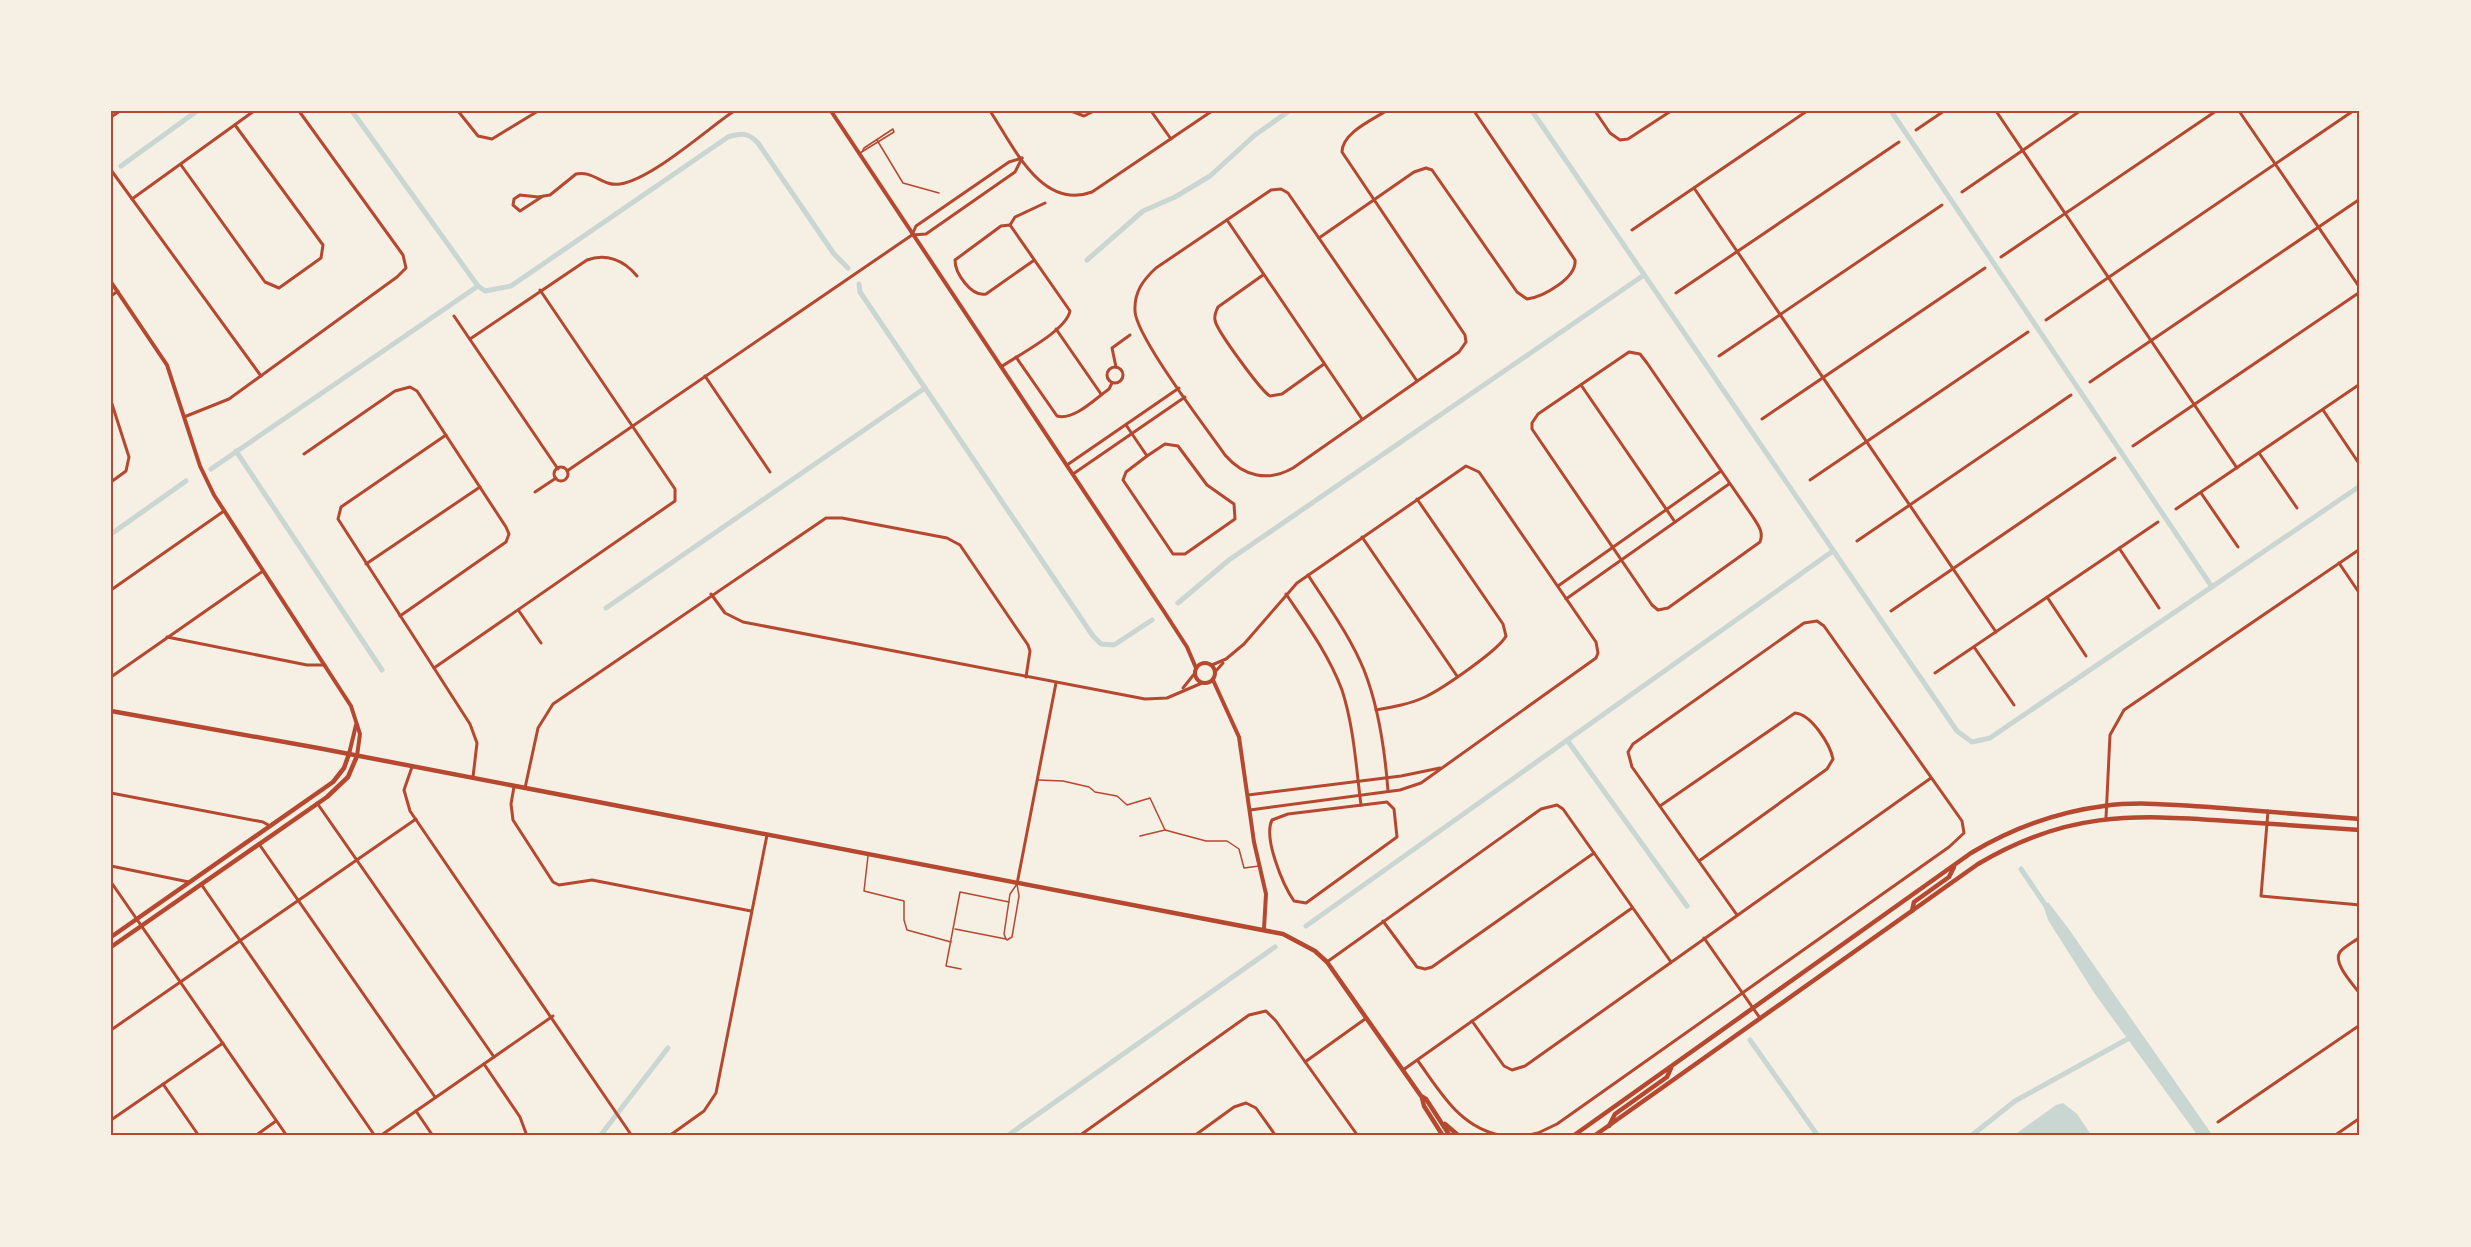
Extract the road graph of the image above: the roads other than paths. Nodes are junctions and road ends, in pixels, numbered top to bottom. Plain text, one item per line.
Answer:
1 (120, 111) edge
2 (254, 111) edge
3 (299, 111) edge
4 (458, 111) edge
5 (538, 111) edge
6 (734, 111) edge
7 (831, 111) edge
8 (990, 111) edge
9 (1071, 111) edge
10 (1094, 111) edge
11 (1151, 111) edge
12 (1212, 111) edge
13 (1386, 111) edge
14 (1474, 111) edge
15 (1595, 111) edge
16 (1671, 111) edge
17 (1807, 111) edge
18 (1944, 111) edge
19 (1996, 111) edge
20 (2080, 111) edge
21 (2216, 111) edge
22 (2239, 111) edge
23 (2353, 111) edge
24 (111, 117) edge
25 (235, 125) junction
26 (1916, 130) dead end
27 (1171, 139) junction
28 (878, 141) junction
29 (1899, 142) dead end
30 (2022, 150) junction
31 (860, 153) junction
32 (1022, 158) junction
33 (2275, 164) junction
34 (181, 165) junction
35 (111, 171) edge
36 (1694, 188) junction
37 (1962, 192) dead end
38 (939, 193) dead end
39 (543, 196) junction
40 (2360, 198) edge
41 (132, 200) junction
42 (1373, 200) junction
43 (1045, 203) dead end
44 (1942, 205) dead end
45 (2065, 214) junction
46 (1227, 220) junction
47 (1010, 225) junction
48 (2318, 227) junction
49 (1632, 230) dead end
50 (912, 236) junction
51 (1319, 238) junction
52 (1737, 251) junction
53 (2001, 257) dead end
54 (1033, 261) junction
55 (1985, 268) dead end
56 (1263, 275) junction
57 (637, 276) dead end
58 (2108, 278) junction
59 (111, 282) edge
60 (540, 290) junction
61 (2360, 290) edge
62 (118, 291) junction
63 (1676, 293) dead end
64 (111, 296) edge
65 (1780, 315) junction
66 (454, 316) dead end
67 (2046, 320) dead end
68 (1056, 329) junction
69 (2028, 332) dead end
70 (1130, 334) dead end
71 (470, 339) junction
72 (2151, 341) junction
73 (1719, 356) dead end
74 (1016, 357) junction
75 (1324, 364) junction
76 (1001, 367) junction
77 (1116, 367) junction
78 (261, 376) junction
79 (705, 376) junction
80 (1823, 378) junction
81 (1417, 381) junction
82 (2090, 382) dead end
83 (1112, 383) junction
84 (2360, 384) edge
85 (1581, 385) junction
86 (1179, 388) junction
87 (1101, 394) junction
88 (2072, 395) dead end
89 (1186, 397) junction
90 (111, 401) edge
91 (2194, 404) junction
92 (2322, 410) junction
93 (184, 417) junction
94 (1362, 419) junction
95 (1762, 419) dead end
96 (1125, 425) junction
97 (632, 426) junction
98 (1131, 434) junction
99 (446, 435) junction
100 (1866, 441) junction
101 (2133, 446) dead end
102 (2259, 453) junction
103 (304, 454) dead end
104 (1147, 456) junction
105 (2115, 458) dead end
106 (1067, 465) junction
107 (2360, 465) edge
108 (2237, 468) junction
109 (558, 469) junction
110 (567, 471) junction
111 (1721, 471) junction
112 (770, 472) dead end
113 (1073, 474) junction
114 (556, 478) junction
115 (1810, 480) dead end
116 (111, 482) edge
117 (1729, 484) junction
118 (480, 487) junction
119 (535, 492) dead end
120 (2201, 493) junction
121 (1417, 499) junction
122 (1910, 505) junction
123 (2297, 508) dead end
124 (2176, 509) dead end
125 (1667, 510) junction
126 (224, 511) junction
127 (1675, 522) junction
128 (2158, 522) dead end
129 (1362, 537) junction
130 (1857, 541) dead end
131 (2238, 547) dead end
132 (2119, 548) junction
133 (1613, 549) junction
134 (2360, 549) edge
135 (1620, 560) junction
136 (2339, 563) junction
137 (366, 564) junction
138 (1953, 568) junction
139 (263, 571) junction
140 (1308, 575) junction
141 (1558, 587) junction
142 (111, 590) edge
143 (711, 594) junction
144 (1286, 594) junction
145 (2360, 594) edge
146 (2047, 597) junction
147 (1566, 599) junction
148 (2159, 608) dead end
149 (519, 610) junction
150 (1891, 611) dead end
151 (400, 616) junction
152 (1996, 632) junction
153 (167, 637) junction
154 (541, 643) dead end
155 (1187, 646) junction
156 (1974, 647) junction
157 (2086, 656) dead end
158 (1226, 659) junction
159 (1203, 663) junction
160 (325, 665) junction
161 (1212, 665) junction
162 (434, 668) junction
163 (1196, 671) junction
164 (1215, 672) junction
165 (1935, 673) dead end
166 (1457, 676) junction
167 (111, 677) edge
168 (1026, 677) junction
169 (1213, 680) junction
170 (1056, 682) junction
171 (1204, 683) junction
172 (1177, 693) junction
173 (1220, 695) junction
174 (2014, 705) dead end
175 (1376, 710) junction
176 (111, 711) edge
177 (357, 722) junction
178 (349, 754) junction
179 (357, 756) junction
180 (412, 767) junction
181 (1442, 767) junction
182 (1387, 777) junction
183 (1931, 777) junction
184 (472, 779) junction
185 (1037, 780) junction
186 (1358, 782) junction
187 (514, 787) junction
188 (525, 789) junction
189 (1389, 791) junction
190 (111, 793) edge
191 (1248, 795) junction
192 (1360, 795) junction
193 (317, 803) junction
194 (1286, 804) junction
195 (1361, 805) junction
196 (1660, 806) junction
197 (2106, 806) junction
198 (1250, 810) junction
199 (2268, 811) junction
200 (1288, 814) junction
201 (2106, 818) junction
202 (416, 819) junction
203 (2360, 819) edge
204 (2266, 824) junction
205 (271, 826) junction
206 (1165, 830) junction
207 (2360, 830) edge
208 (767, 835) junction
209 (1140, 836) dead end
210 (259, 844) junction
211 (1594, 854) junction
212 (868, 855) junction
213 (357, 859) junction
214 (1699, 861) junction
215 (1955, 865) junction
216 (111, 866) edge
217 (1260, 866) junction
218 (111, 882) edge
219 (190, 882) junction
220 (201, 884) junction
221 (1017, 884) junction
222 (299, 900) junction
223 (1009, 902) junction
224 (2360, 905) edge
225 (1632, 908) junction
226 (751, 911) junction
227 (1912, 911) junction
228 (1737, 915) junction
229 (137, 919) junction
230 (1383, 921) junction
231 (141, 926) junction
232 (953, 928) junction
233 (1264, 929) junction
234 (111, 937) edge
235 (2360, 937) edge
236 (1704, 938) junction
237 (1007, 939) junction
238 (240, 941) junction
239 (951, 942) junction
240 (111, 946) edge
241 (1327, 962) junction
242 (1671, 962) junction
243 (961, 969) dead end
244 (180, 982) junction
245 (1743, 993) junction
246 (2360, 994) edge
247 (1753, 1007) junction
248 (553, 1016) junction
249 (1760, 1018) junction
250 (1365, 1019) junction
251 (1472, 1021) junction
252 (2360, 1024) edge
253 (111, 1030) edge
254 (223, 1043) junction
255 (494, 1057) junction
256 (1417, 1060) junction
257 (1305, 1062) junction
258 (484, 1064) junction
259 (1672, 1065) junction
260 (1401, 1071) junction
261 (163, 1084) junction
262 (435, 1097) junction
263 (1422, 1098) junction
264 (416, 1111) junction
265 (1437, 1115) junction
266 (2360, 1118) edge
267 (111, 1120) edge
268 (276, 1121) junction
269 (2218, 1122) dead end
270 (1609, 1126) junction
271 (199, 1136) edge
272 (255, 1136) edge
273 (287, 1136) edge
274 (375, 1136) edge
275 (380, 1136) edge
276 (433, 1136) edge
277 (527, 1136) edge
278 (632, 1136) edge
279 (669, 1136) edge
280 (1079, 1136) edge
281 (1194, 1136) edge
282 (1276, 1136) edge
283 (1358, 1136) edge
284 (1443, 1136) edge
285 (1450, 1136) edge
286 (1459, 1136) edge
287 (1503, 1136) edge
288 (1524, 1136) edge
289 (1572, 1136) edge
290 (1594, 1136) edge
291 (2334, 1136) edge

1 - 24 street
2 - 25 street
3 - 78 street
4 - 5 street
6 - 39 street
7 - 31 street
8 - 32 street
9 - 10 street
11 - 27 street
12 - 27 street
13 - 42 street
14 - 42 street
15 - 16 street
17 - 36 street
18 - 26 street
19 - 30 street
20 - 30 street
21 - 45 street
22 - 33 street
23 - 33 street
25 - 34 street
25 - 34 street
27 - 32 street
28 - 28 lane
28 - 31 lane
28 - 38 lane
29 - 52 street
30 - 37 street
30 - 45 street
31 - 50 street
32 - 50 street
32 - 50 street
33 - 48 street
33 - 58 street
34 - 41 street
35 - 41 street
36 - 49 street
36 - 52 street
39 - 39 street
40 - 48 street
41 - 78 street
42 - 51 street
42 - 81 street
43 - 47 street
44 - 65 street
45 - 53 street
45 - 58 street
46 - 51 street
46 - 56 street
46 - 86 street
47 - 54 street
47 - 54 street
48 - 61 street
48 - 72 street
50 - 76 street
50 - 79 street
51 - 81 street
52 - 63 street
52 - 65 street
54 - 68 street
55 - 80 street
56 - 75 street
56 - 75 street
57 - 60 street
58 - 67 street
58 - 72 street
59 - 62 street
60 - 71 street
60 - 97 street
61 - 91 street
62 - 64 street
62 - 93 street
65 - 73 street
65 - 80 street
66 - 71 street
68 - 74 street
68 - 87 street
69 - 100 street
70 - 77 street
71 - 109 street
72 - 82 street
72 - 91 street
74 - 76 street
74 - 87 street
75 - 94 street
76 - 106 street
77 - 83 street
77 - 83 street
78 - 93 street
79 - 97 street
79 - 112 street
80 - 95 street
80 - 100 street
81 - 94 street
83 - 87 street
84 - 92 street
85 - 111 street
85 - 125 street
85 - 133 street
86 - 89 street
86 - 96 street
88 - 122 street
89 - 94 street
89 - 98 street
90 - 116 street
91 - 101 street
91 - 108 street
92 - 102 street
92 - 107 street
93 - 126 street
96 - 98 street
96 - 106 street
97 - 110 street
97 - 149 street
98 - 104 street
98 - 113 street
99 - 103 street
99 - 118 street
99 - 137 street
100 - 115 street
100 - 122 street
102 - 108 street
102 - 123 street
104 - 104 street
105 - 138 street
106 - 113 street
108 - 120 street
109 - 110 street
109 - 114 street
110 - 114 street
111 - 117 street
111 - 125 street
113 - 155 street
114 - 119 street
117 - 127 street
117 - 135 street
118 - 137 street
118 - 151 street
120 - 124 street
120 - 131 street
121 - 129 street
121 - 141 street
121 - 166 street
122 - 130 street
122 - 138 street
125 - 127 street
125 - 133 street
126 - 139 street
126 - 142 street
127 - 135 street
128 - 132 street
129 - 140 street
129 - 166 street
132 - 146 street
132 - 148 street
133 - 135 street
133 - 141 street
134 - 136 street
135 - 147 street
136 - 145 street
136 - 197 street
137 - 151 street
138 - 150 street
138 - 152 street
139 - 153 street
139 - 160 street
140 - 144 street
140 - 175 street
141 - 147 street
143 - 168 street
143 - 168 street
143 - 188 street
144 - 158 street
144 - 186 street
146 - 152 street
146 - 157 street
147 - 181 street
149 - 154 street
149 - 162 street
151 - 162 street
152 - 156 street
153 - 160 street
153 - 167 street
155 - 159 street
155 - 163 street
156 - 165 street
156 - 174 street
158 - 161 street
158 - 164 street
159 - 161 street
159 - 163 street
160 - 177 street
161 - 164 street
162 - 184 street
163 - 171 street
163 - 172 street
164 - 169 street
166 - 175 street
168 - 170 street
169 - 171 street
169 - 173 street
170 - 172 street
170 - 185 street
171 - 172 street
171 - 173 street
173 - 191 street
175 - 182 street
176 - 178 main road
177 - 178 street
177 - 179 street
178 - 179 main road
178 - 205 main road
179 - 180 main road
179 - 193 main road
180 - 184 main road
180 - 202 street
181 - 182 street
181 - 189 street
182 - 186 street
182 - 189 street
183 - 196 street
183 - 228 street
183 - 245 street
184 - 187 main road
185 - 206 lane
185 - 221 street
186 - 191 street
186 - 192 street
187 - 188 main road
187 - 226 street
188 - 208 main road
189 - 192 street
190 - 205 street
191 - 198 street
192 - 194 street
192 - 195 street
193 - 210 main road
193 - 213 street
194 - 198 street
194 - 200 street
195 - 200 street
195 - 200 street
196 - 214 street
196 - 214 street
197 - 199 main road
197 - 201 street
197 - 215 main road
198 - 217 street
199 - 203 main road
199 - 204 street
201 - 204 main road
201 - 227 main road
202 - 213 street
202 - 248 street
204 - 207 main road
204 - 224 street
205 - 219 main road
206 - 209 lane
206 - 217 lane
208 - 212 main road
208 - 226 street
210 - 220 main road
210 - 222 street
211 - 225 street
211 - 230 street
211 - 230 street
212 - 221 main road
212 - 239 lane
213 - 222 street
213 - 255 street
214 - 228 street
215 - 227 main road
215 - 247 main road
216 - 219 street
217 - 233 street
218 - 229 street
219 - 229 main road
220 - 231 main road
220 - 238 street
221 - 223 lane
221 - 233 main road
221 - 237 lane
222 - 238 street
222 - 262 street
223 - 232 lane
223 - 237 lane
225 - 242 street
225 - 251 street
226 - 279 street
227 - 249 main road
228 - 236 street
229 - 231 street
229 - 234 main road
230 - 241 street
231 - 240 main road
231 - 244 street
232 - 237 lane
232 - 239 lane
233 - 241 main road
235 - 246 street
236 - 242 street
236 - 245 street
238 - 244 street
238 - 274 street
239 - 243 lane
241 - 250 main road
242 - 251 street
244 - 253 street
244 - 254 street
245 - 247 street
245 - 288 street
247 - 249 street
247 - 259 main road
248 - 255 street
248 - 278 street
249 - 270 main road
250 - 257 street
250 - 260 main road
251 - 256 street
252 - 269 street
254 - 261 street
254 - 268 street
255 - 258 street
256 - 260 street
256 - 287 street
257 - 280 street
257 - 283 street
258 - 262 street
258 - 277 street
259 - 270 main road
259 - 289 main road
260 - 263 main road
261 - 267 street
261 - 271 street
262 - 264 street
263 - 265 main road
263 - 284 main road
264 - 275 street
264 - 276 street
265 - 285 main road
265 - 286 main road
266 - 291 street
268 - 272 street
268 - 273 street
270 - 290 main road
281 - 282 street

